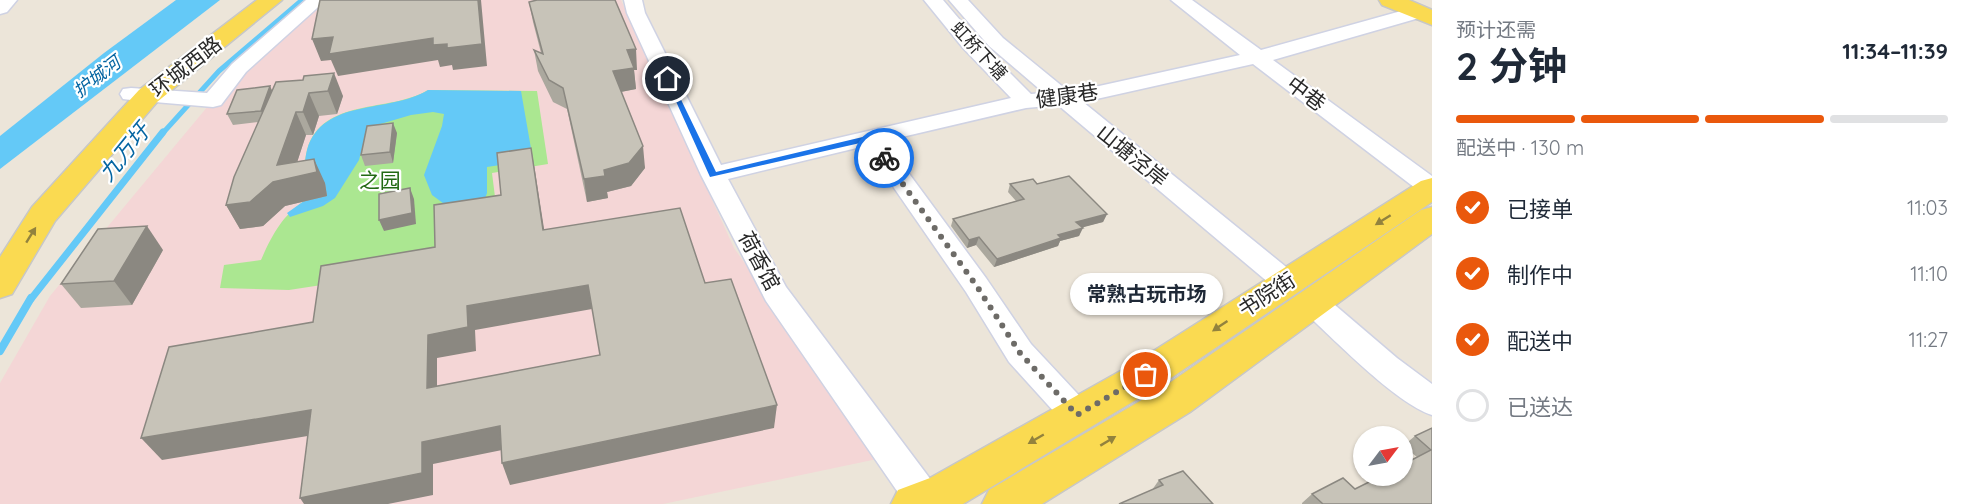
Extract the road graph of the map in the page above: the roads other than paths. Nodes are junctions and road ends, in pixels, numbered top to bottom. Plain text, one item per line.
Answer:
1 (9, 0) edge
2 (252, 0) edge
3 (271, 0) edge
4 (317, 0) edge
5 (633, 0) edge
6 (933, 0) edge
7 (958, 0) edge
8 (1180, 0) edge
9 (1390, 0) edge
10 (0, 8) edge
11 (1425, 9) edge
12 (1256, 56) junction
13 (151, 96) junction
14 (1060, 97) junction
15 (1026, 101) junction
16 (871, 138) junction
17 (713, 176) junction
18 (1432, 188) edge
19 (1432, 218) edge
20 (0, 244) edge
21 (0, 285) edge
22 (1299, 292) junction
23 (1432, 402) edge
24 (1077, 415) junction
25 (918, 502) edge
26 (1004, 504) edge

1 - 10 street
2 - 13 main road, 环城西路
3 - 13 main road, 环城西路
4 - 13 street
5 - 17 street, 荷香馆
6 - 15 street, 虹桥下塘
7 - 14 street, 山塘泾岸
8 - 12 street, 中巷
9 - 11 main road
11 - 12 street, 健康巷
12 - 14 street, 健康巷
12 - 18 street, 中巷
13 - 20 main road, 环城西路
21 -> 13 main road, 环城西路
14 - 15 street, 健康巷
14 - 22 street, 山塘泾岸
15 - 16 street, 健康巷
16 - 17 street, 健康巷
16 - 24 street
17 - 25 street, 荷香馆
18 -> 22 main road, 书院街
19 - 22 main road, 书院街
22 - 23 street, 山塘泾岸
22 -> 24 main road, 书院街
26 -> 22 main road, 书院街
24 -> 25 main road, 书院街

